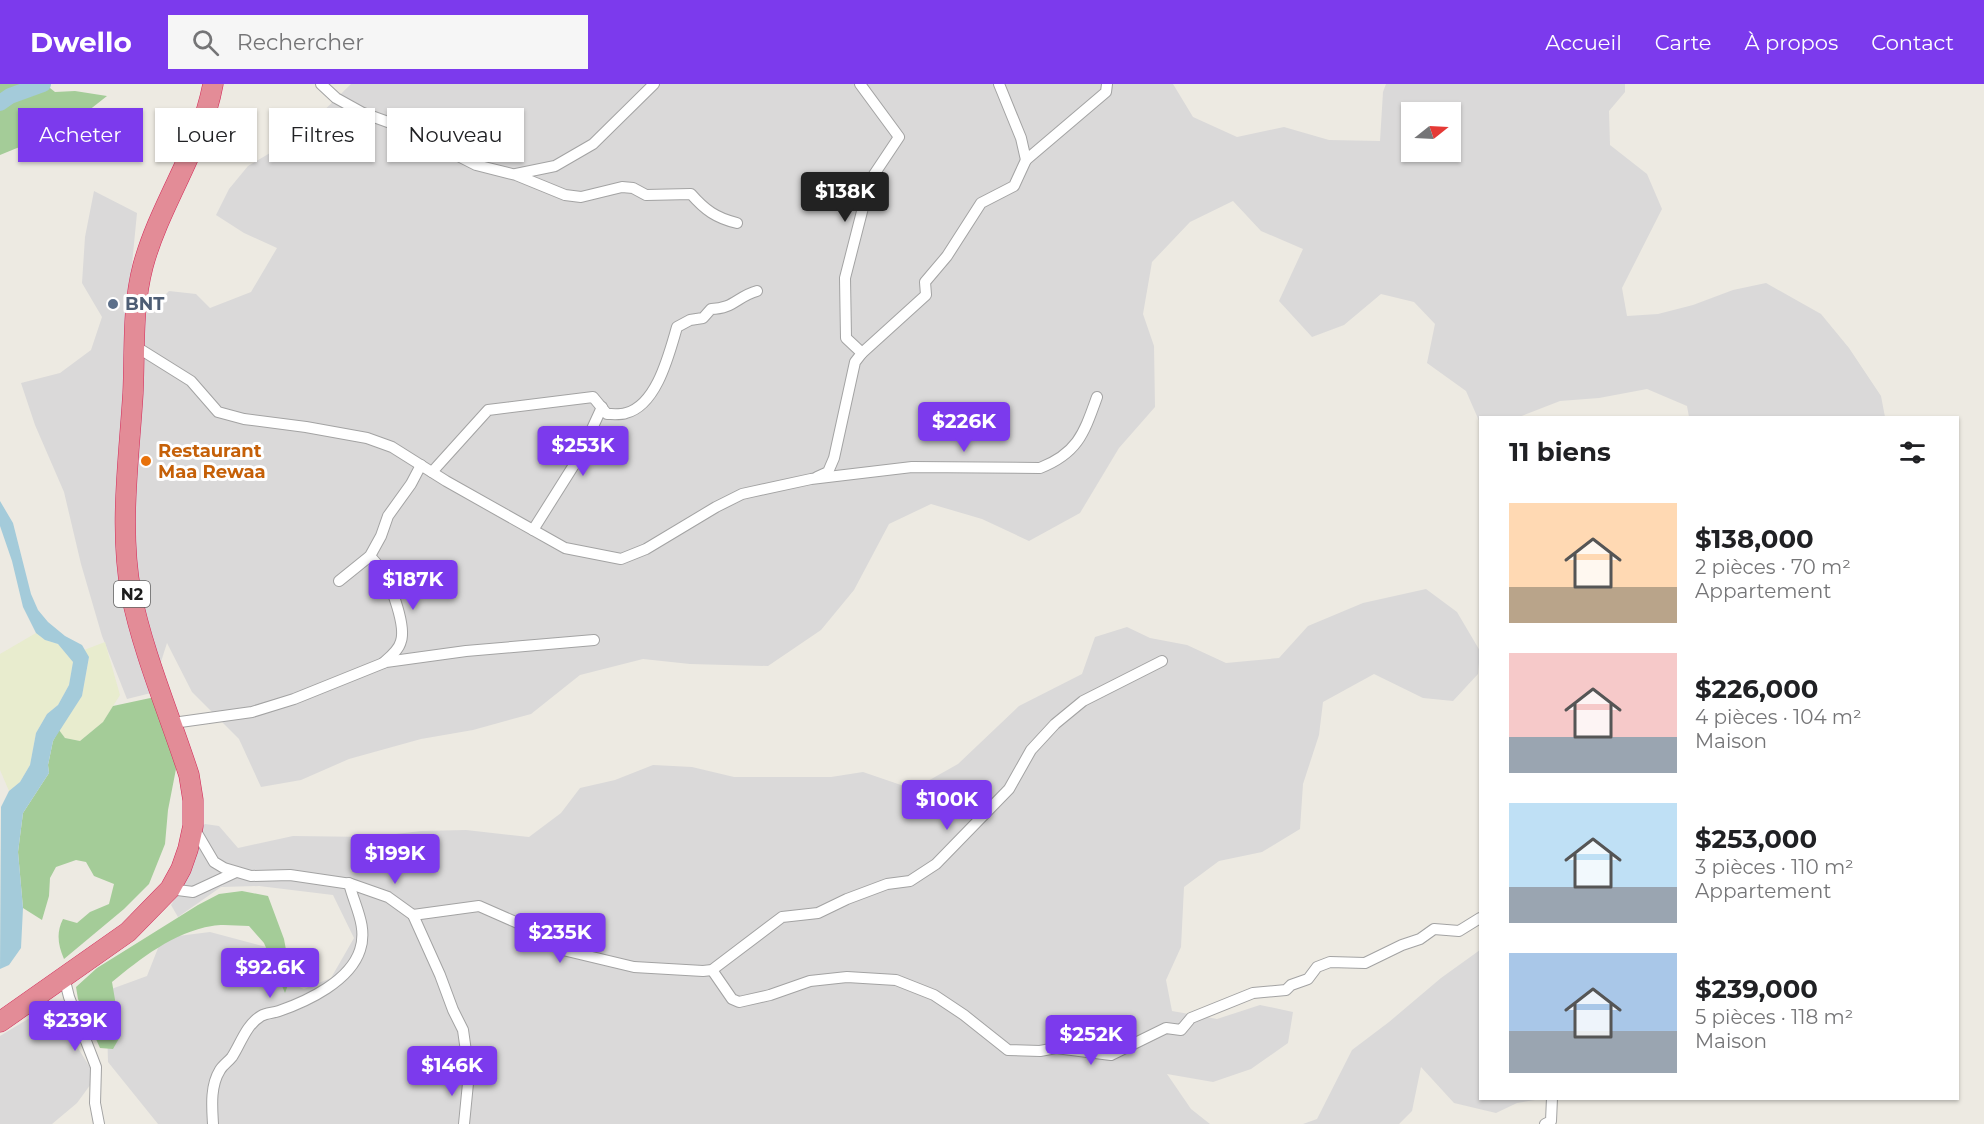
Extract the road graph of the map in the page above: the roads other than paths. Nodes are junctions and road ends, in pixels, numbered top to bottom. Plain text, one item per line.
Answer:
1 (213, 84) edge
2 (321, 84) edge
3 (654, 84) edge
4 (860, 84) edge
5 (999, 84) edge
6 (1107, 84) edge
7 (1026, 160) junction
8 (516, 174) junction
9 (737, 223) dead end
10 (757, 291) dead end
11 (135, 346) junction
12 (862, 353) junction
13 (1096, 397) dead end
14 (602, 407) junction
15 (421, 465) junction
16 (432, 472) junction
17 (811, 479) junction
18 (533, 530) junction
19 (370, 556) junction
20 (339, 581) dead end
21 (594, 640) dead end
22 (1162, 662) dead end
23 (383, 663) junction
24 (173, 723) junction
25 (193, 826) junction
26 (236, 872) junction
27 (348, 883) junction
28 (170, 890) junction
29 (413, 915) junction
30 (1479, 919) edge
31 (712, 970) junction
32 (64, 977) junction
33 (0, 1022) edge
34 (1552, 1100) edge
35 (1549, 1123) edge
36 (99, 1124) edge
37 (213, 1124) edge
38 (465, 1124) edge

1 - 11 highway, N2
2 - 8 street
3 - 8 street
4 - 12 street
5 - 7 street
6 - 7 street
7 - 12 street
8 - 9 street
10 - 14 street
11 - 15 street
11 - 24 highway, N2
12 - 17 street
13 - 17 street
14 - 16 street
14 - 18 street
15 - 16 street
15 - 19 street
16 - 18 street
17 - 18 street
19 - 20 street
19 - 23 street
21 - 23 street
22 - 31 street
23 - 24 street
24 - 25 highway, N2
25 - 26 street
25 - 28 highway, N2
26 - 27 street
26 - 28 street
27 - 29 street
27 - 37 street
28 - 32 highway, N2
29 - 31 street
29 - 38 street
30 - 31 street
32 - 33 highway, N2
32 - 36 street
34 - 35 street

